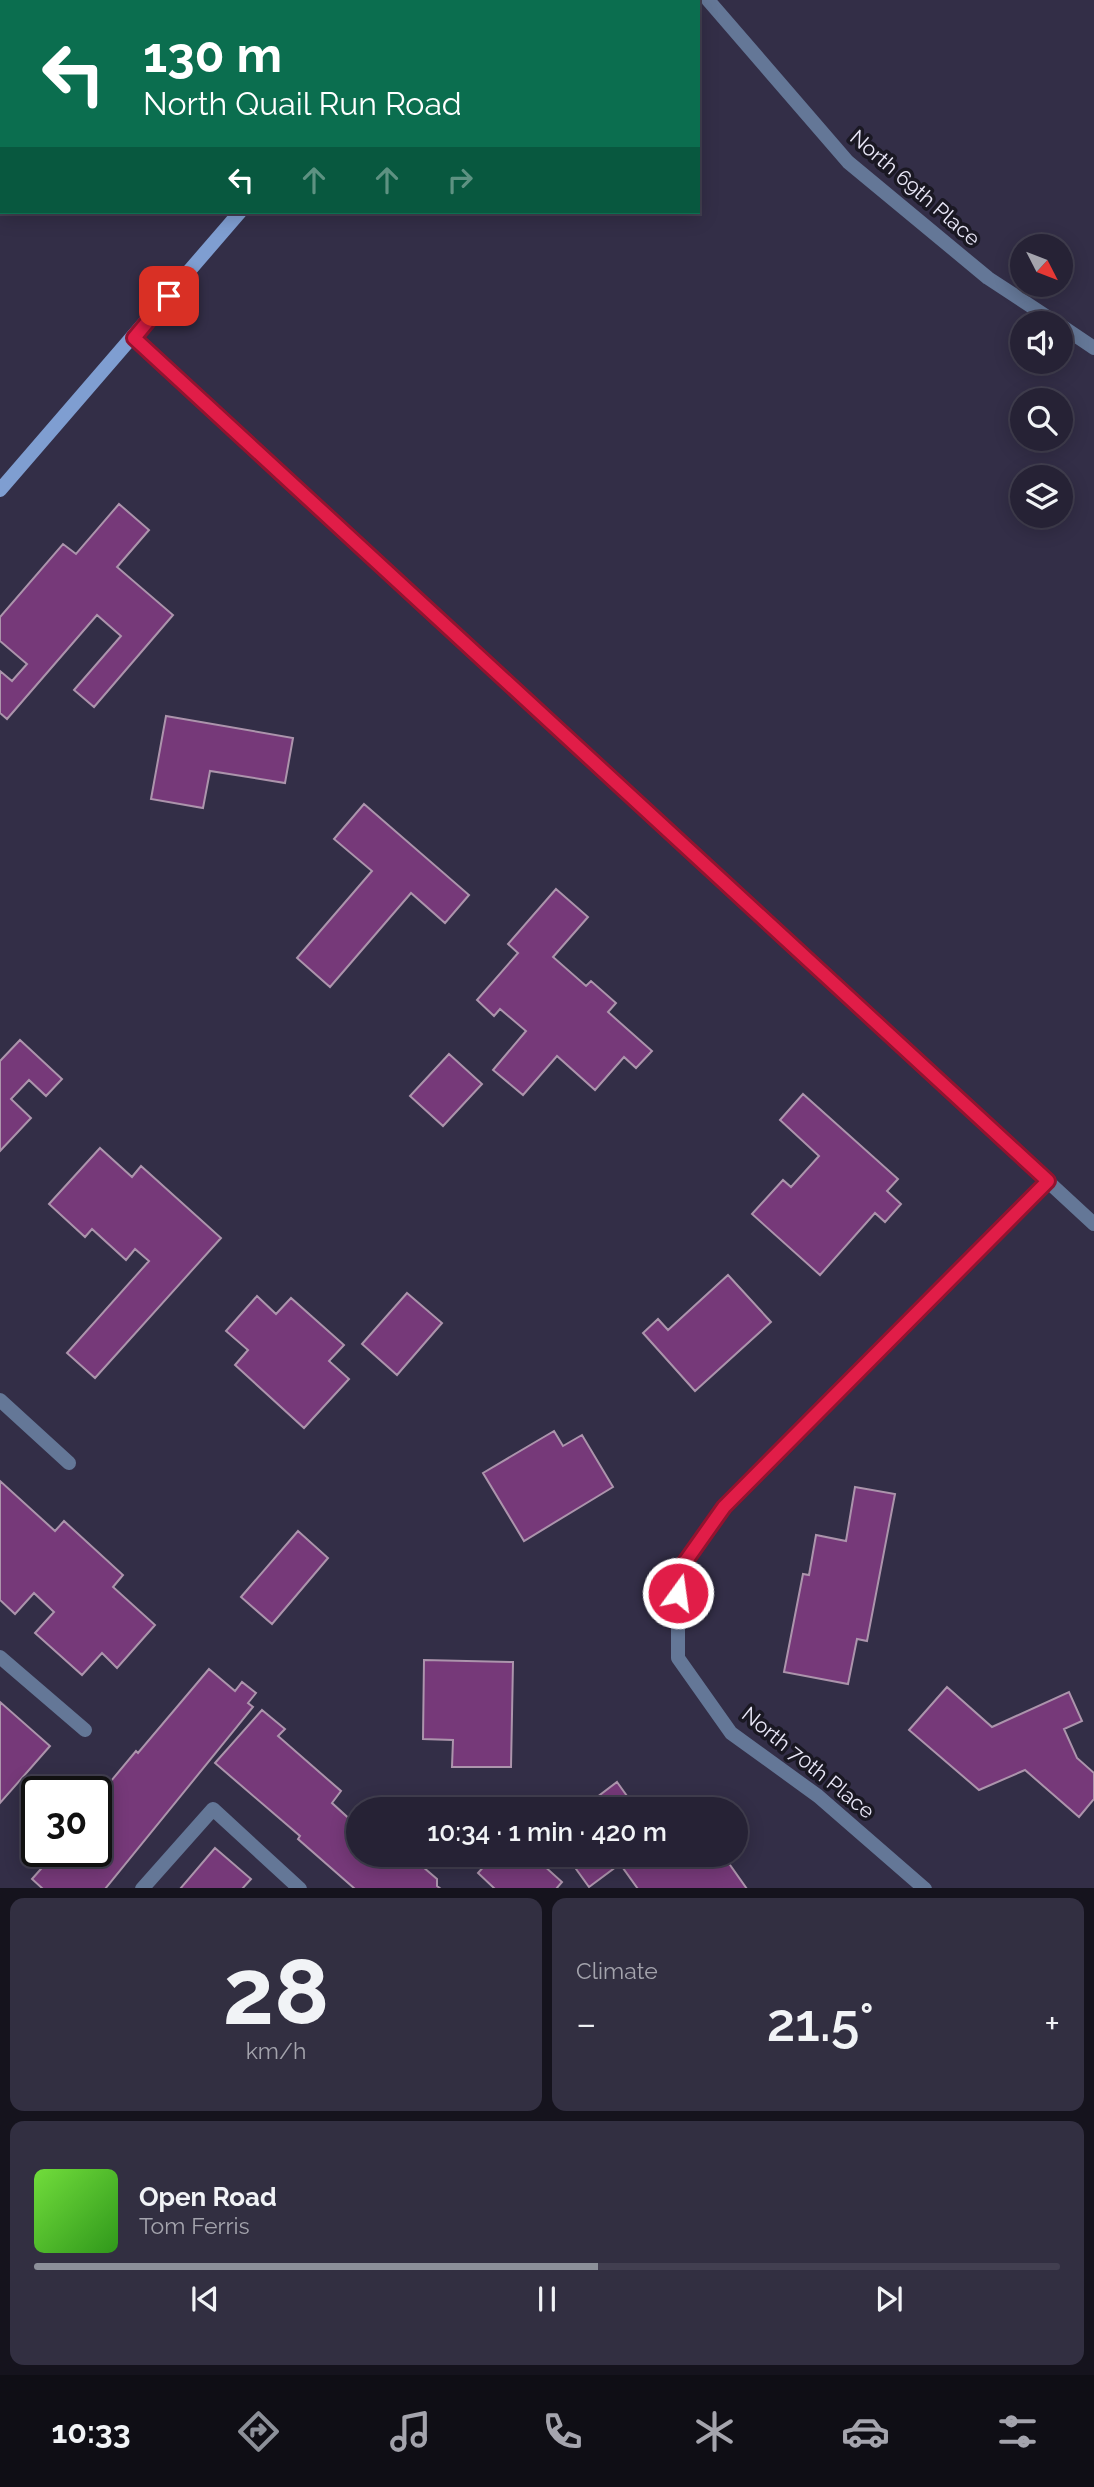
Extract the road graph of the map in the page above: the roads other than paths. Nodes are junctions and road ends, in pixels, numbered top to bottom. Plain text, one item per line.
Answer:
1 (708, 0) edge
2 (238, 214) edge
3 (1038, 311) edge
4 (1073, 334) edge
5 (134, 338) junction
6 (1094, 348) edge
7 (0, 490) edge
8 (1048, 1181) junction
9 (1094, 1224) edge
10 (0, 1400) edge
11 (69, 1463) dead end
12 (0, 1657) edge
13 (85, 1730) dead end
14 (142, 1888) edge
15 (300, 1888) edge
16 (925, 1888) edge

1 - 3 street, North 69th Place
2 - 5 street
4 - 6 street, North 69th Place
5 - 7 street
5 - 8 street
8 - 9 street
8 - 16 street, North 70th Place
10 - 11 street
12 - 13 street
14 - 15 street

